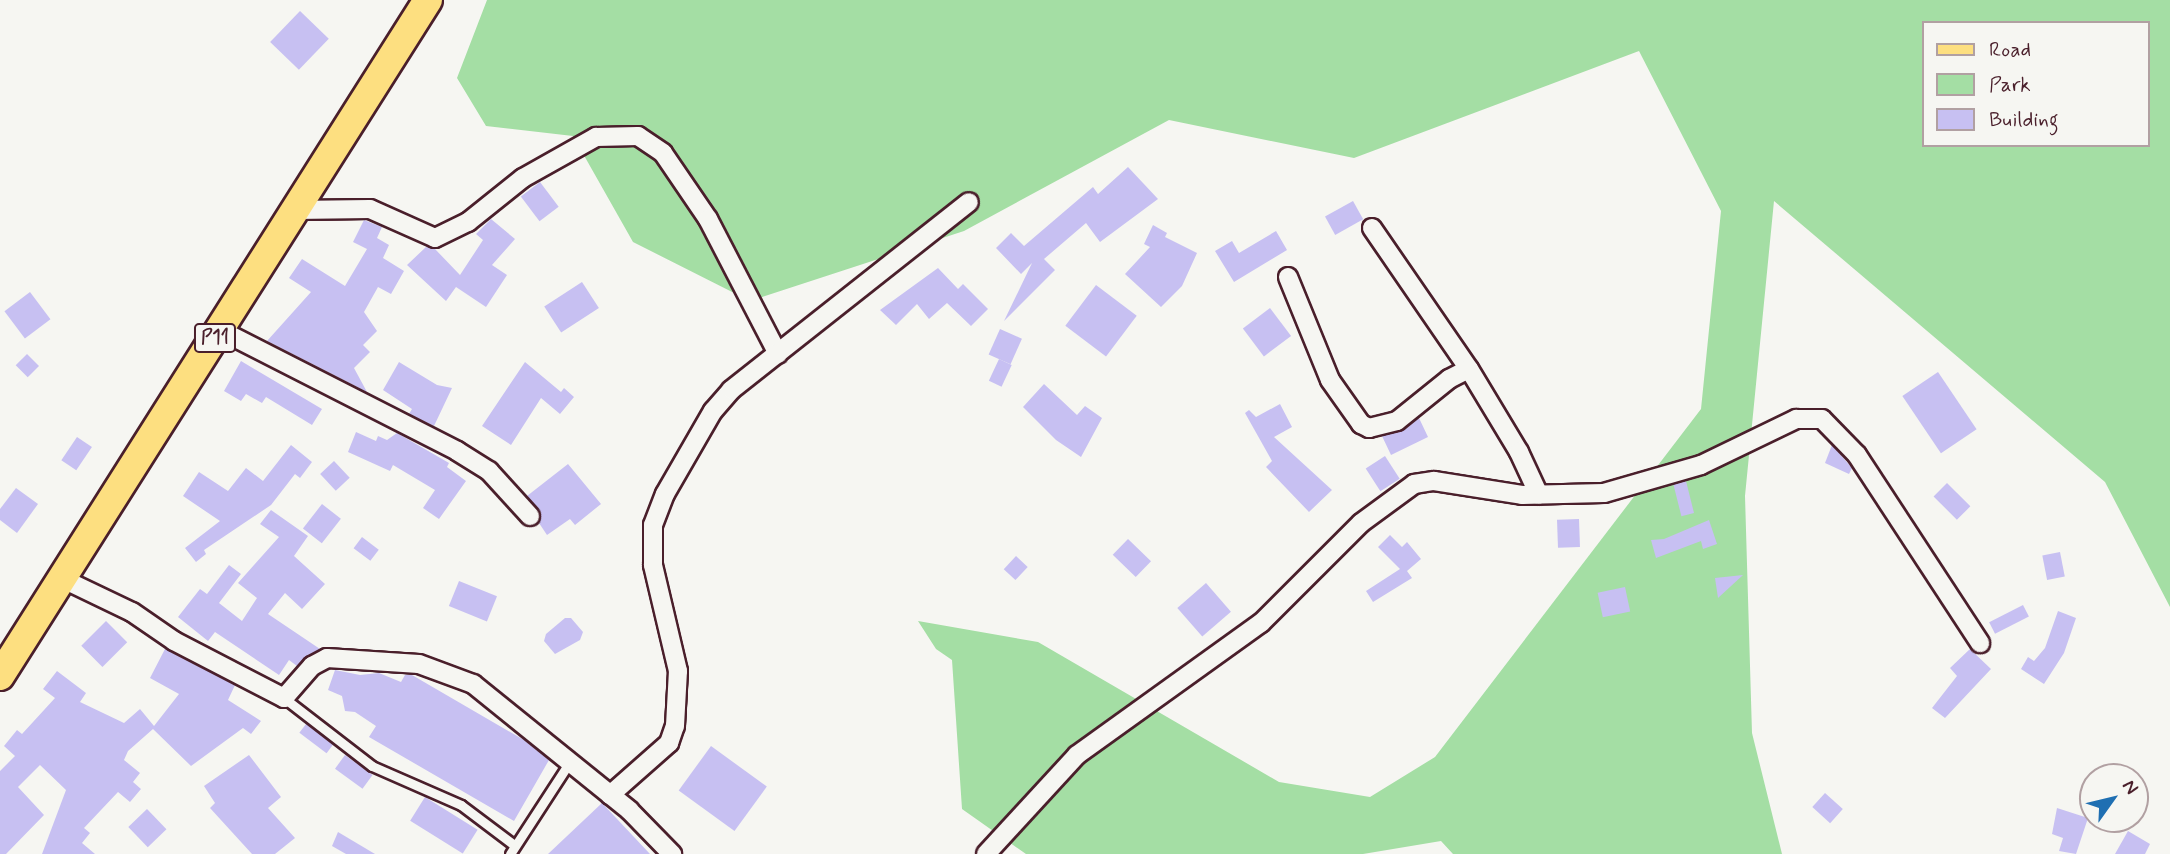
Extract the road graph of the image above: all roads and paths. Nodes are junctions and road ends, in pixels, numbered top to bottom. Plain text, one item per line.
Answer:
1 (428, 0) edge
2 (969, 202) dead end
3 (295, 210) junction
4 (1372, 228) dead end
5 (1288, 278) dead end
6 (220, 330) junction
7 (778, 354) junction
8 (1469, 369) junction
9 (1539, 495) junction
10 (530, 516) dead end
11 (63, 579) junction
12 (1980, 643) dead end
13 (0, 676) edge
14 (284, 698) junction
15 (569, 763) junction
16 (610, 795) junction
17 (511, 849) edge
18 (672, 854) edge
19 (986, 854) edge

1 - 3 main road, P11
2 - 7 street
3 - 6 main road, P11
3 - 7 street
4 - 8 street
5 - 8 street
6 - 10 street
6 - 11 main road, P11
7 - 16 street
8 - 9 street
9 - 12 street
9 - 19 street
11 - 13 main road, P11
11 - 14 street
14 - 15 street
14 - 17 lane
15 - 16 street
15 - 17 lane
16 - 18 street

